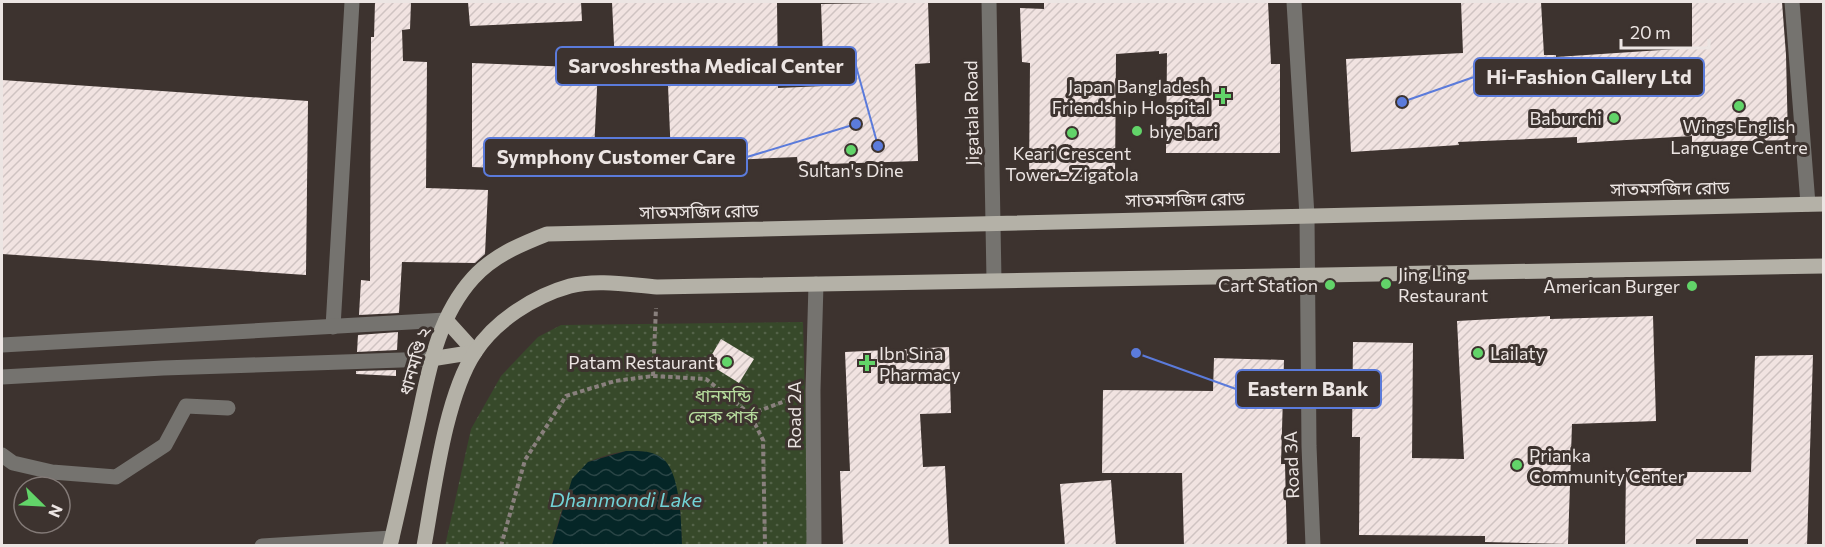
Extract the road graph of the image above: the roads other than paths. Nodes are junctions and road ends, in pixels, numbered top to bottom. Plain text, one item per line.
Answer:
1 (352, 2) edge
2 (989, 2) edge
3 (1294, 2) edge
4 (1792, 2) edge
5 (1816, 204) edge
6 (1306, 216) junction
7 (992, 223) junction
8 (546, 234) joint
9 (1824, 266) edge
10 (1308, 275) junction
11 (994, 280) junction
12 (816, 284) junction
13 (446, 320) junction
14 (333, 327) junction
15 (2, 345) edge
16 (475, 352) junction
17 (430, 359) junction
18 (2, 377) edge
19 (228, 408) dead end
20 (2, 455) edge
21 (391, 542) edge
22 (262, 546) edge
23 (424, 546) edge
24 (814, 546) edge
25 (1313, 546) edge

1 - 14 street
2 - 7 street, Jigatala Road
3 - 6 street, Road 3A
4 - 5 street
5 - 6 main road, সাতমসজিদ রোড
6 - 7 main road, সাতমসজিদ রোড
6 - 10 street, Road 3A
7 - 8 main road, সাতমসজিদ রোড
7 - 11 street, Jigatala Road
8 - 13 main road, ধানমণ্ডি ২
9 - 10 main road
10 - 11 main road
10 - 25 street, Road 3A
11 - 12 main road
12 - 16 main road
12 - 24 street, Road 2A
13 - 14 street
13 - 16 main road
13 - 17 main road, ধানমণ্ডি ২
14 - 15 street
16 - 17 main road
16 - 23 main road
17 - 18 street
17 - 21 main road, ধানমণ্ডি ২
19 - 20 street
21 - 22 street

